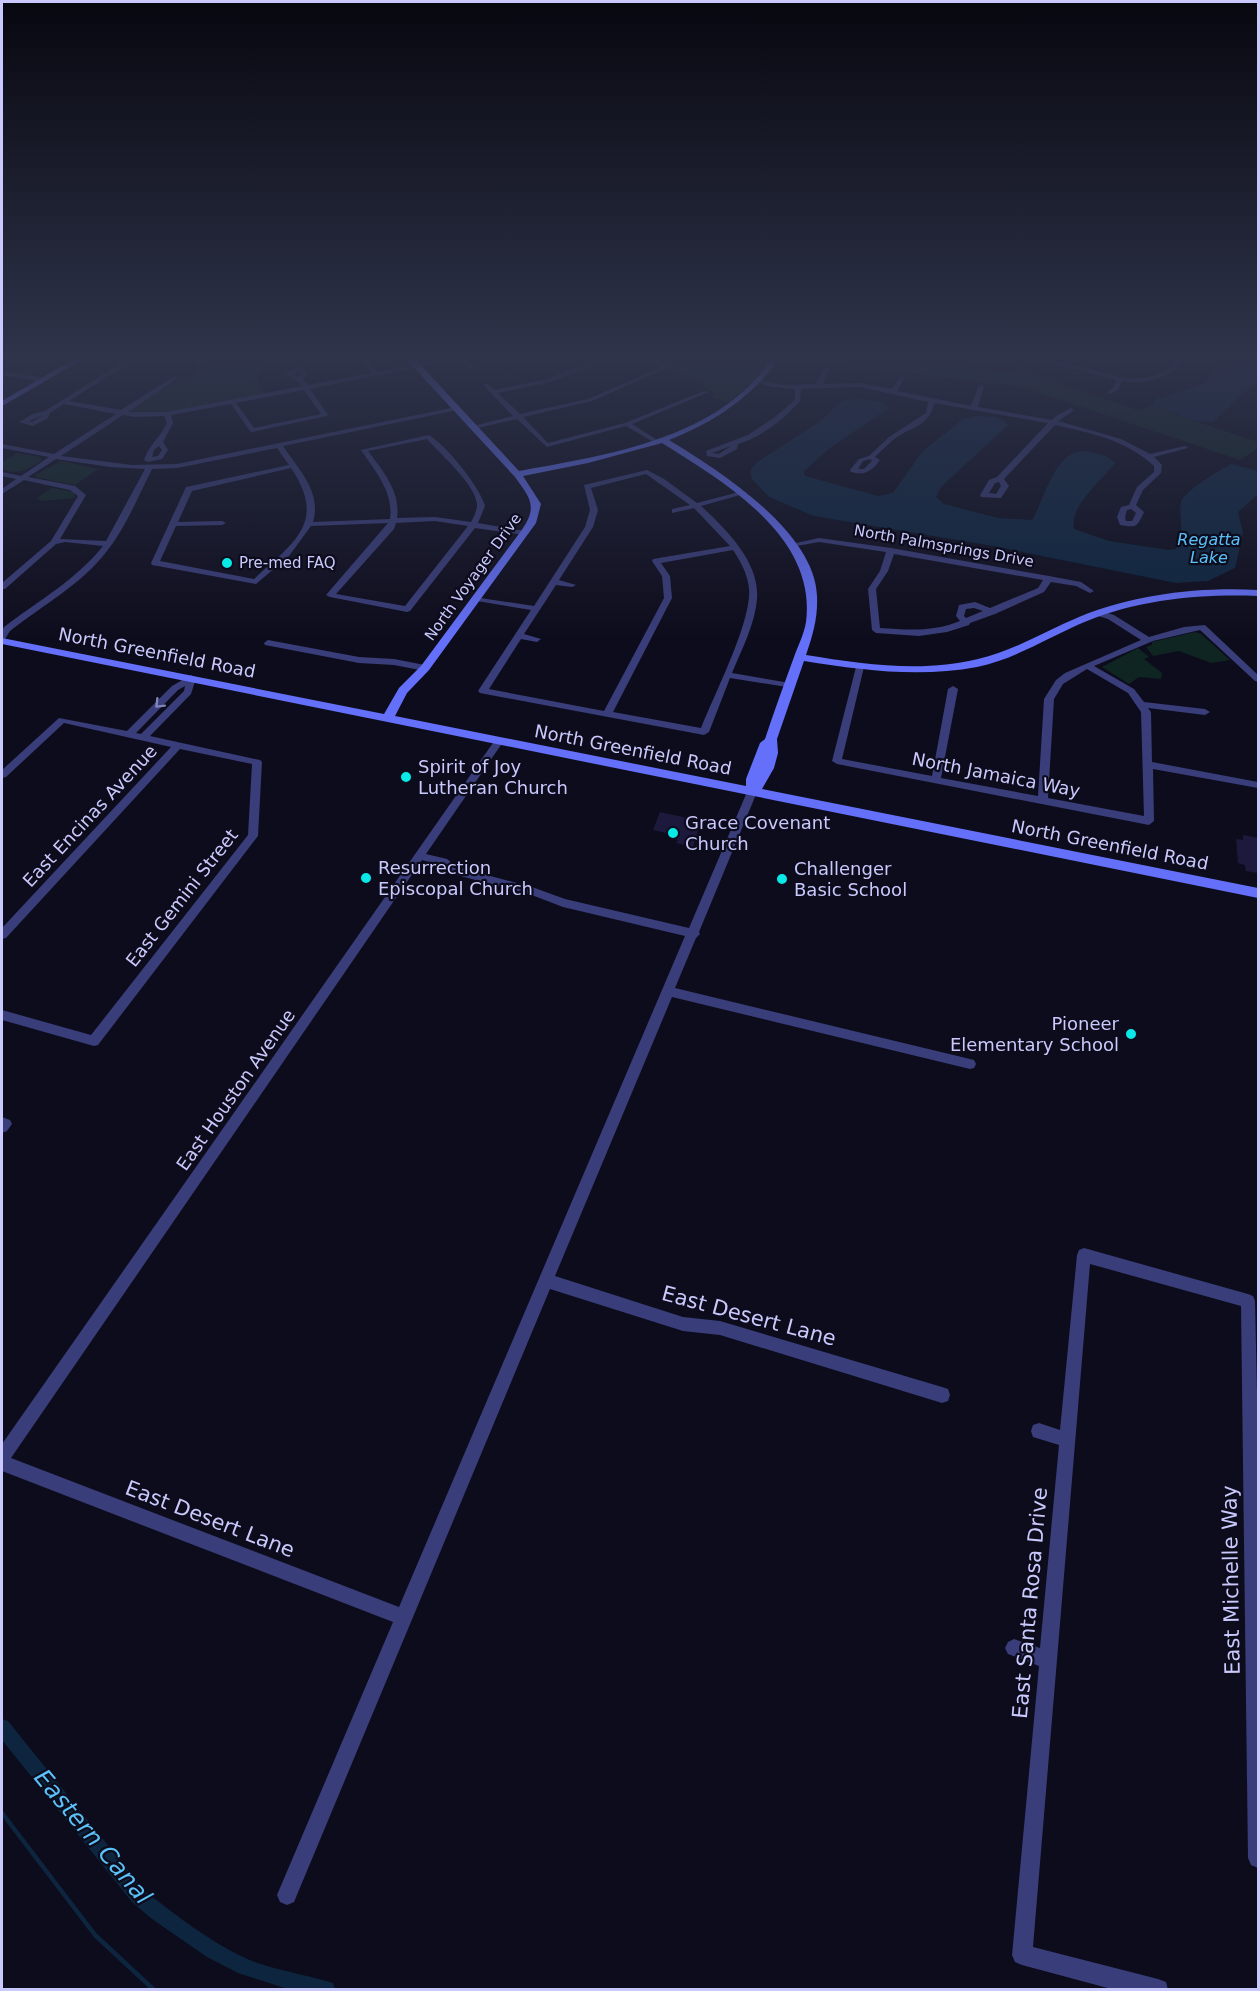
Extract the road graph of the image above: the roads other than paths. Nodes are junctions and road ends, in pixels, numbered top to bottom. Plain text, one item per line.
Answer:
1 (39, 453) edge
2 (60, 453) edge
3 (240, 453) edge
4 (283, 453) edge
5 (366, 453) edge
6 (443, 453) edge
7 (498, 453) edge
8 (605, 453) edge
9 (676, 453) edge
10 (875, 453) edge
11 (1025, 453) edge
12 (1144, 453) edge
13 (1164, 453) edge
14 (55, 456) junction
15 (1151, 456) junction
16 (871, 457) dead end
17 (292, 466) junction
18 (149, 469) junction
19 (2, 474) edge
20 (518, 474) junction
21 (22, 478) junction
22 (1000, 479) dead end
23 (2, 492) edge
24 (743, 493) junction
25 (696, 505) junction
26 (1132, 506) dead end
27 (675, 511) dead end
28 (395, 518) junction
29 (222, 523) dead end
30 (172, 524) junction
31 (308, 524) junction
32 (475, 524) junction
33 (525, 534) junction
34 (54, 542) junction
35 (109, 544) junction
36 (791, 545) junction
37 (734, 548) junction
38 (891, 550) junction
39 (1049, 578) junction
40 (555, 582) junction
41 (572, 585) dead end
42 (2, 587) edge
43 (1090, 591) dead end
44 (1258, 593) edge
45 (477, 598) junction
46 (537, 609) junction
47 (992, 612) junction
48 (1098, 613) junction
49 (966, 623) junction
50 (519, 636) junction
51 (2, 639) edge
52 (537, 639) dead end
53 (1142, 641) junction
54 (268, 643) dead end
55 (800, 657) junction
56 (1087, 666) junction
57 (860, 667) junction
58 (425, 668) junction
59 (727, 675) junction
60 (191, 678) junction
61 (1258, 679) edge
62 (790, 686) junction
63 (953, 689) dead end
64 (1143, 705) junction
65 (1205, 712) dead end
66 (607, 714) junction
67 (388, 719) junction
68 (129, 734) junction
69 (143, 737) junction
70 (498, 742) junction
71 (178, 745) junction
72 (1149, 765) junction
73 (2, 775) edge
74 (936, 780) junction
75 (1258, 785) edge
76 (752, 792) junction
77 (1043, 800) junction
78 (421, 856) junction
79 (1258, 893) edge
80 (693, 934) junction
81 (2, 935) edge
82 (668, 992) junction
83 (2, 1015) edge
84 (970, 1064) dead end
85 (545, 1280) junction
86 (1248, 1301) joint
87 (942, 1395) dead end
88 (1039, 1431) dead end
89 (1067, 1440) junction
90 (2, 1457) edge
91 (2, 1463) edge
92 (1256, 1550) edge
93 (402, 1617) junction
94 (1014, 1647) dead end
95 (1048, 1660) junction
96 (1258, 1858) edge
97 (286, 1894) dead end
98 (1158, 1989) edge

1 - 14 street
2 - 14 street
3 - 18 street
4 - 17 street
5 - 28 street
6 - 32 street
7 - 20 street, North Voyager Drive
8 - 20 street
9 - 24 street
10 - 16 street
11 - 22 street
12 - 15 street
13 - 15 street
14 - 18 street
14 - 21 street
15 - 26 street
17 - 30 street
17 - 31 street
18 - 35 street
19 - 21 street
20 - 33 street, North Voyager Drive
21 - 23 street
21 - 34 street
24 - 25 street
24 - 36 street
25 - 27 street
25 - 37 street
25 - 40 street
28 - 31 street
28 - 32 street
28 - 32 street
29 - 30 street
30 - 31 street
32 - 33 street
33 - 45 street, North Voyager Drive
34 - 35 street
34 - 42 street
35 - 51 street
36 - 38 street, North Palmsprings Drive
36 - 55 street
37 - 59 street
37 - 66 street
38 - 39 street, North Palmsprings Drive
38 - 49 street
39 - 43 street, North Palmsprings Drive
39 - 47 street
40 - 41 street
40 - 46 street
44 - 48 street
45 - 46 street
45 - 58 street, North Voyager Drive
46 - 50 street
47 - 49 street
47 - 49 street
48 - 53 street
48 - 57 street
50 - 52 street
50 - 66 street
51 - 60 street, North Greenfield Road
53 - 56 street
53 - 61 street
54 - 58 street
55 - 57 street
55 - 62 street
56 - 64 street
56 - 77 street
57 - 74 street, North Jamaica Way
58 - 67 street, North Voyager Drive
59 - 62 street
59 - 66 street
60 - 67 street, North Greenfield Road
60 -> 68 street, East Encinas Avenue
60 - 69 street, East Encinas Avenue
62 - 76 street
63 - 74 street
64 - 65 street
64 - 72 street
67 - 70 street, North Greenfield Road
68 - 69 street
68 - 73 street
69 - 71 street
70 - 76 street, North Greenfield Road
70 - 78 street, East Houston Avenue
71 - 81 street, East Encinas Avenue
71 - 83 street, East Gemini Street
72 - 75 street
72 - 77 street, North Jamaica Way
74 - 77 street, North Jamaica Way
76 - 79 street, North Greenfield Road
76 - 80 street
78 - 80 street
78 - 90 street, East Houston Avenue
80 - 82 street
82 - 84 street
82 - 85 street
85 - 87 street, East Desert Lane
85 - 93 street
86 - 89 street, East Santa Rosa Drive
86 - 92 street, East Michelle Way
88 - 89 street
89 - 95 street, East Santa Rosa Drive
91 - 93 street, East Desert Lane
92 - 96 street, East Michelle Way
93 - 97 street
94 - 95 street
95 - 98 street, East Santa Rosa Drive

